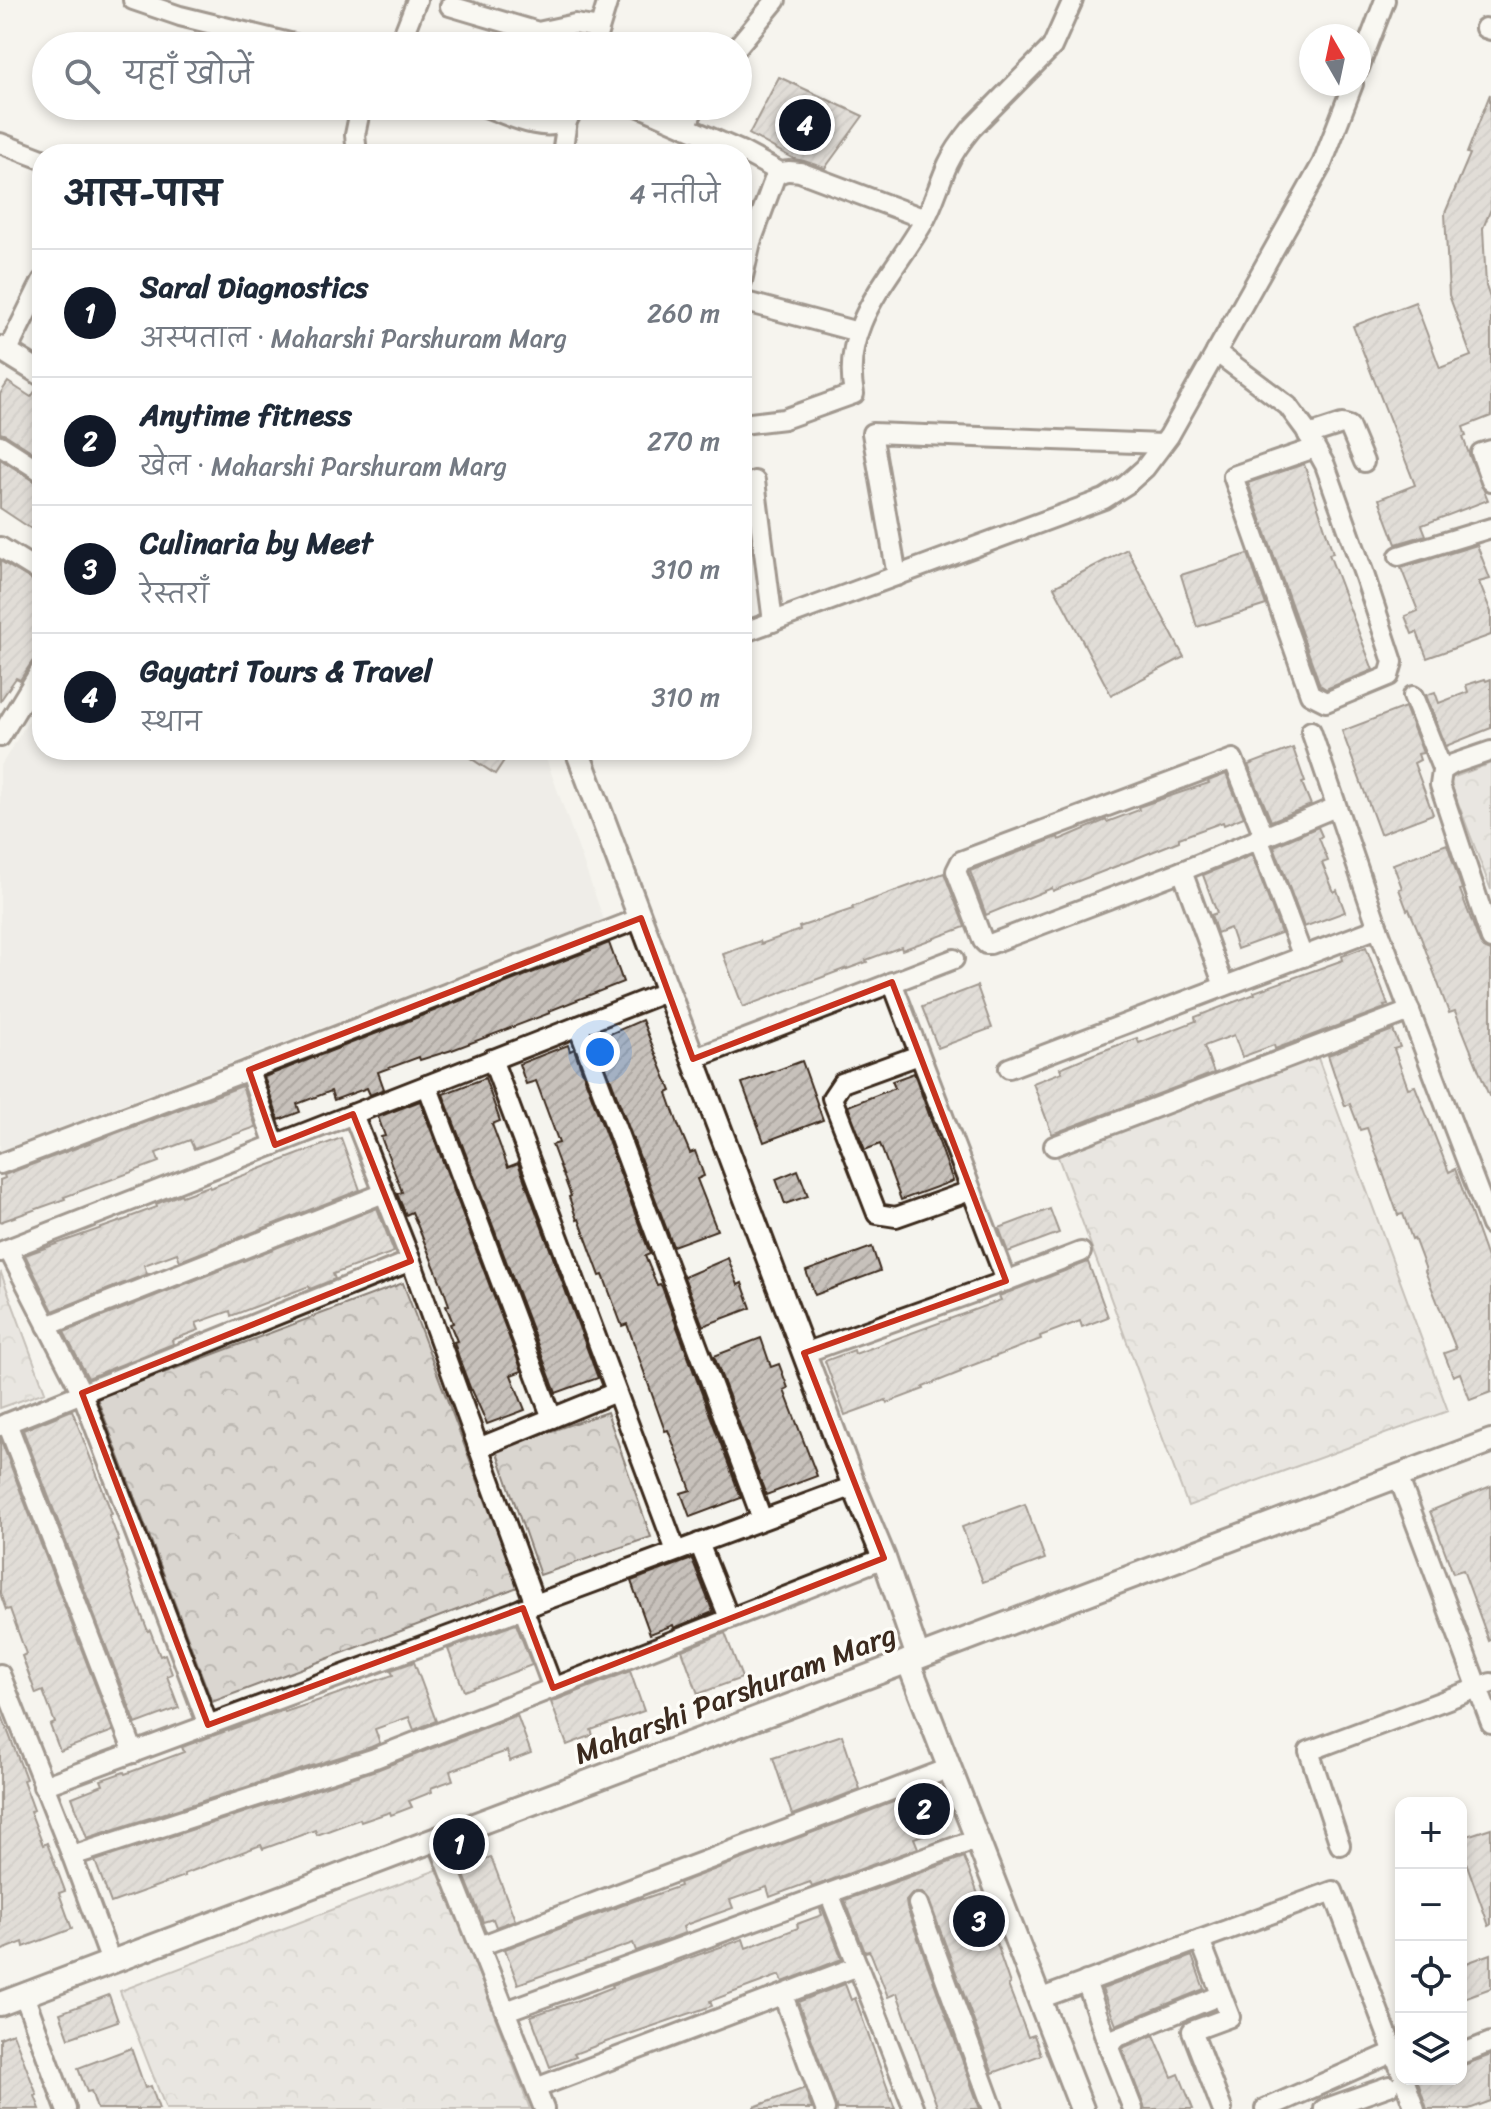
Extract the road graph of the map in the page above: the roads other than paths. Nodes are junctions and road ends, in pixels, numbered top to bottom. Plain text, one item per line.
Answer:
1 (133, 0) edge
2 (417, 0) edge
3 (608, 0) edge
4 (776, 0) edge
5 (1073, 0) edge
6 (1385, 0) edge
7 (450, 6) dead end
8 (245, 32) edge
9 (404, 32) edge
10 (538, 32) edge
11 (538, 32) edge
12 (589, 32) edge
13 (598, 32) edge
14 (750, 32) edge
15 (1371, 37) edge
16 (1348, 96) edge
17 (358, 120) edge
18 (526, 120) edge
19 (564, 120) edge
20 (569, 120) edge
21 (670, 120) edge
22 (689, 120) edge
23 (686, 127) junction
24 (0, 143) edge
25 (356, 144) edge
26 (564, 144) edge
27 (725, 144) edge
28 (32, 155) edge
29 (752, 157) edge
30 (780, 172) junction
31 (925, 219) junction
32 (752, 239) edge
33 (32, 299) edge
34 (752, 304) edge
35 (858, 332) junction
36 (4, 350) edge
37 (1216, 352) junction
38 (32, 368) edge
39 (752, 423) edge
40 (1312, 442) junction
41 (1162, 444) junction
42 (0, 445) edge
43 (1491, 450) edge
44 (1364, 462) dead end
45 (32, 466) edge
46 (755, 481) dead end
47 (1491, 481) edge
48 (1491, 528) edge
49 (0, 547) edge
50 (1399, 556) dead end
51 (32, 567) edge
52 (897, 576) junction
53 (773, 622) junction
54 (752, 629) edge
55 (32, 684) edge
56 (1413, 696) dead end
57 (1311, 731) dead end
58 (0, 737) edge
59 (1491, 751) edge
60 (581, 760) edge
61 (1443, 771) junction
62 (1336, 807) junction
63 (1261, 837) junction
64 (1182, 871) junction
65 (1486, 909) edge
66 (641, 918) junction
67 (1378, 928) junction
68 (1491, 939) edge
69 (1303, 957) junction
70 (954, 959) dead end
71 (892, 982) junction
72 (1224, 986) junction
73 (668, 991) junction
74 (1410, 1011) junction
75 (578, 1026) junction
76 (919, 1055) junction
77 (492, 1059) junction
78 (693, 1059) junction
79 (1009, 1068) dead end
80 (249, 1070) junction
81 (427, 1085) junction
82 (353, 1114) junction
83 (275, 1145) junction
84 (1054, 1146) dead end
85 (0, 1164) edge
86 (970, 1191) junction
87 (384, 1193) junction
88 (1491, 1225) edge
89 (4, 1250) edge
90 (1081, 1252) dead end
91 (411, 1261) junction
92 (1006, 1281) junction
93 (47, 1326) junction
94 (804, 1353) junction
95 (616, 1392) junction
96 (82, 1393) junction
97 (552, 1418) junction
98 (4, 1424) edge
99 (1491, 1441) edge
100 (478, 1448) junction
101 (1398, 1476) junction
102 (854, 1486) junction
103 (762, 1519) junction
104 (699, 1543) junction
105 (676, 1551) junction
106 (884, 1558) junction
107 (529, 1606) junction
108 (729, 1618) junction
109 (913, 1659) junction
110 (0, 1674) edge
111 (1484, 1686) edge
112 (553, 1688) junction
113 (1491, 1723) edge
114 (208, 1725) junction
115 (134, 1753) junction
116 (950, 1768) junction
117 (43, 1786) junction
118 (437, 1839) junction
119 (977, 1839) junction
120 (1340, 1845) dead end
121 (72, 1856) junction
122 (829, 1893) junction
123 (918, 1904) dead end
124 (1200, 1940) junction
125 (480, 1946) junction
126 (111, 1962) junction
127 (858, 1966) junction
128 (1086, 1981) junction
129 (24, 1995) junction
130 (783, 1995) junction
131 (1221, 1995) junction
132 (1039, 1999) junction
133 (0, 2004) edge
134 (506, 2011) junction
135 (1491, 2042) edge
136 (1109, 2048) junction
137 (1394, 2052) junction
138 (1467, 2052) edge
139 (1395, 2058) edge
140 (1395, 2079) edge
141 (1402, 2085) edge
142 (536, 2088) junction
143 (66, 2109) edge
144 (544, 2109) edge
145 (825, 2109) edge
146 (914, 2109) edge
147 (993, 2109) edge
148 (1082, 2109) edge
149 (1133, 2109) edge
150 (1222, 2109) edge
151 (1265, 2109) edge
152 (1324, 2109) edge
153 (1415, 2109) edge

1 - 8 street
2 - 9 street
3 - 13 street
4 - 14 street
5 - 31 street
6 - 15 street
7 - 11 street
10 - 12 street
16 - 37 street
17 - 25 street
18 - 19 street
20 - 26 street
21 - 23 street
22 - 23 street
23 - 27 street
24 - 28 street
29 - 30 street
30 - 31 street
30 - 32 street
31 - 35 street
33 - 36 street
34 - 35 street
35 - 39 street
36 - 38 street
37 - 40 street
37 - 41 street
40 - 40 street
40 - 44 street
41 - 52 street
41 - 52 street
42 - 45 street
43 - 47 street
46 - 53 street
48 - 50 street
49 - 51 street
52 - 53 street
53 - 54 street
55 - 58 street
56 - 61 street
57 - 62 street
59 - 61 street
60 - 66 street
61 - 65 street
62 - 63 street
62 - 67 street
63 - 64 street
63 - 64 street
63 - 69 street
64 - 72 street
65 - 68 street
66 - 73 street
66 - 80 street
67 - 69 street
67 - 74 street
69 - 72 street
70 - 71 street
71 - 76 street
71 - 78 street
72 - 79 street
73 - 75 street
73 - 78 street
74 - 84 street
74 - 88 street
75 - 77 street
75 - 103 street
76 - 86 street
76 - 86 street
77 - 81 street
77 - 95 street
78 - 94 street
80 - 83 street
80 - 85 street
81 - 82 street
81 - 97 street
82 - 83 street
82 - 87 street
83 - 89 street
86 - 92 street
87 - 91 street
87 - 93 street
89 - 93 street
90 - 92 street
91 - 96 street
91 - 100 street
92 - 94 street
93 - 96 street
94 - 102 street
95 - 97 street
95 - 105 street
96 - 98 street
96 - 114 street
97 - 100 street
98 - 115 street
99 - 101 street, Maharshi Parshuram Marg
100 - 107 street
101 - 109 street, Maharshi Parshuram Marg
101 - 111 street
102 - 103 street
102 - 106 street
103 - 104 street
104 - 105 street
104 - 108 street
105 - 107 street
106 - 108 street
106 - 109 street
107 - 112 street
107 - 114 street
108 - 112 street
109 - 116 street
109 - 118 street, Maharshi Parshuram Marg
110 - 117 street
111 - 113 street
111 - 120 street
112 - 121 street
114 - 115 street
115 - 117 street
116 - 119 street
116 - 125 street
117 - 121 street
118 - 125 street
118 - 126 street, Maharshi Parshuram Marg
119 - 122 street
119 - 132 street
121 - 126 street
122 - 127 street
122 - 134 street
123 - 147 street
124 - 128 street
124 - 131 street
124 - 137 street
125 - 134 street
126 - 129 street, Maharshi Parshuram Marg
127 - 130 street
127 - 146 street
128 - 132 street
128 - 136 street
129 - 133 street, Maharshi Parshuram Marg
129 - 143 street
130 - 142 street
130 - 145 street
131 - 136 street
131 - 150 street
132 - 148 street
134 - 142 street
135 - 138 street
136 - 149 street
137 - 139 street
137 - 151 street
140 - 152 street
141 - 153 street
142 - 144 street

